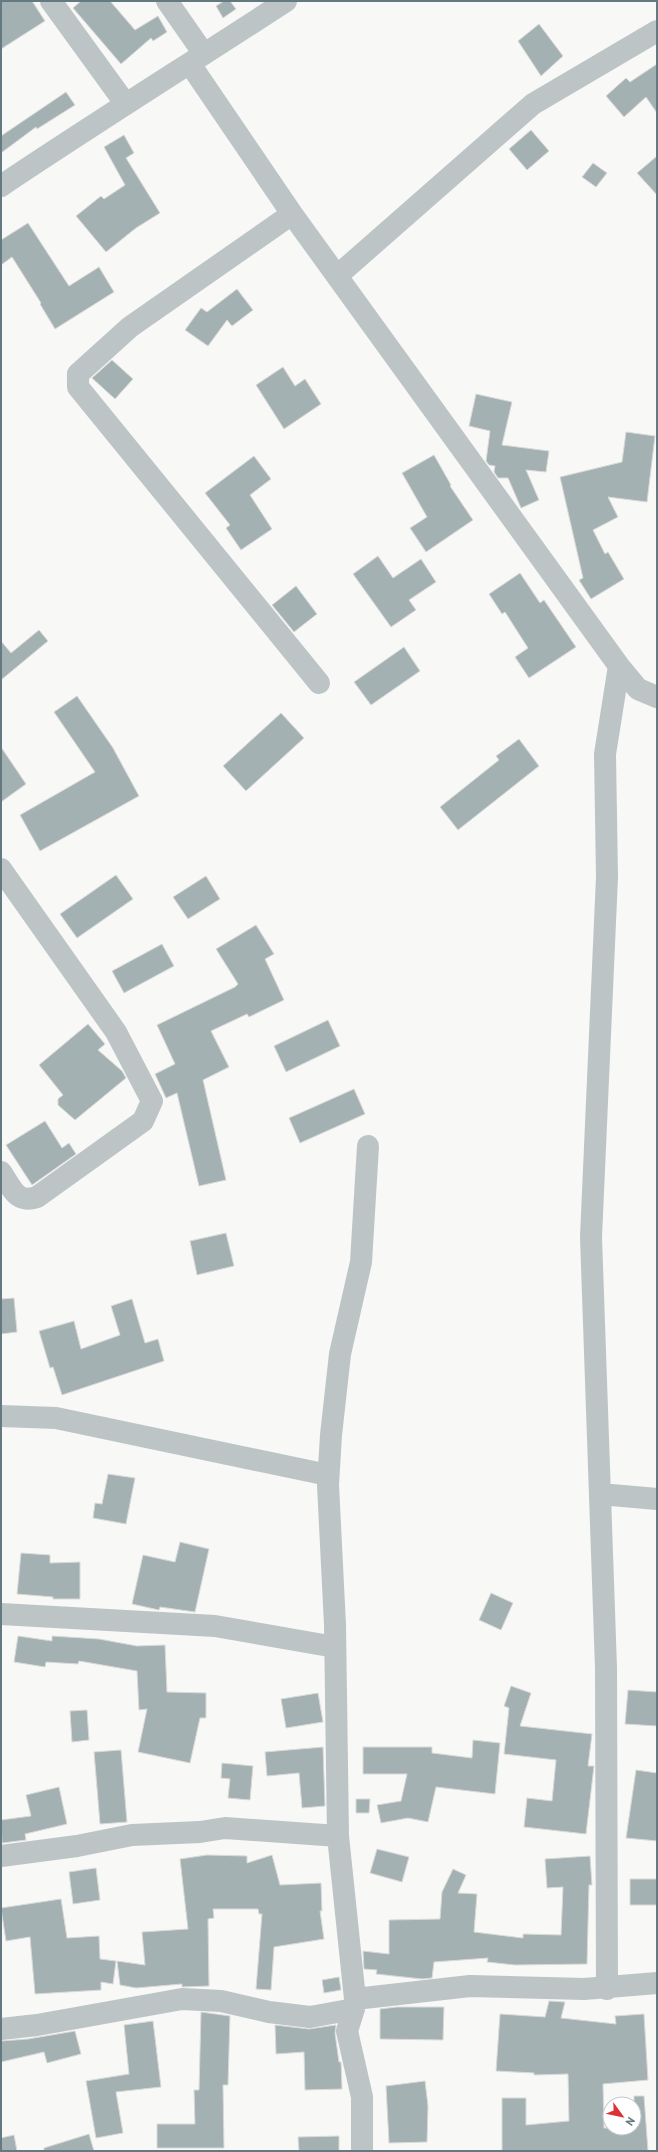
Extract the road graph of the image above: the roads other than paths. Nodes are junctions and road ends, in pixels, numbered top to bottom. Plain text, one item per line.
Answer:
1 (51, 1) edge
2 (167, 1) edge
3 (286, 1) edge
4 (657, 31) edge
5 (197, 59) junction
6 (125, 103) junction
7 (1, 186) edge
8 (292, 214) junction
9 (337, 276) junction
10 (619, 666) junction
11 (319, 683) dead end
12 (657, 697) edge
13 (1, 869) edge
14 (368, 1146) dead end
15 (1, 1172) edge
16 (1, 1416) edge
17 (328, 1475) junction
18 (600, 1494) junction
19 (657, 1498) edge
20 (1, 1614) edge
21 (335, 1647) junction
22 (338, 1836) junction
23 (1, 1856) edge
24 (657, 1983) edge
25 (607, 1989) junction
26 (354, 2004) junction
27 (1, 2029) edge
28 (362, 2151) edge

1 - 6 street
2 - 5 street
3 - 5 street
4 - 9 street
5 - 6 street
5 - 8 street
6 - 7 street
8 - 9 street
8 - 11 street
9 - 10 street
10 - 12 street
10 - 18 street
13 - 15 street
14 - 17 street
16 - 17 street
17 - 21 street
18 - 19 street
18 - 25 street
20 - 21 street
21 - 22 street
22 - 23 street
22 - 26 street
24 - 25 street
25 - 26 street
26 - 27 street
26 - 28 street

